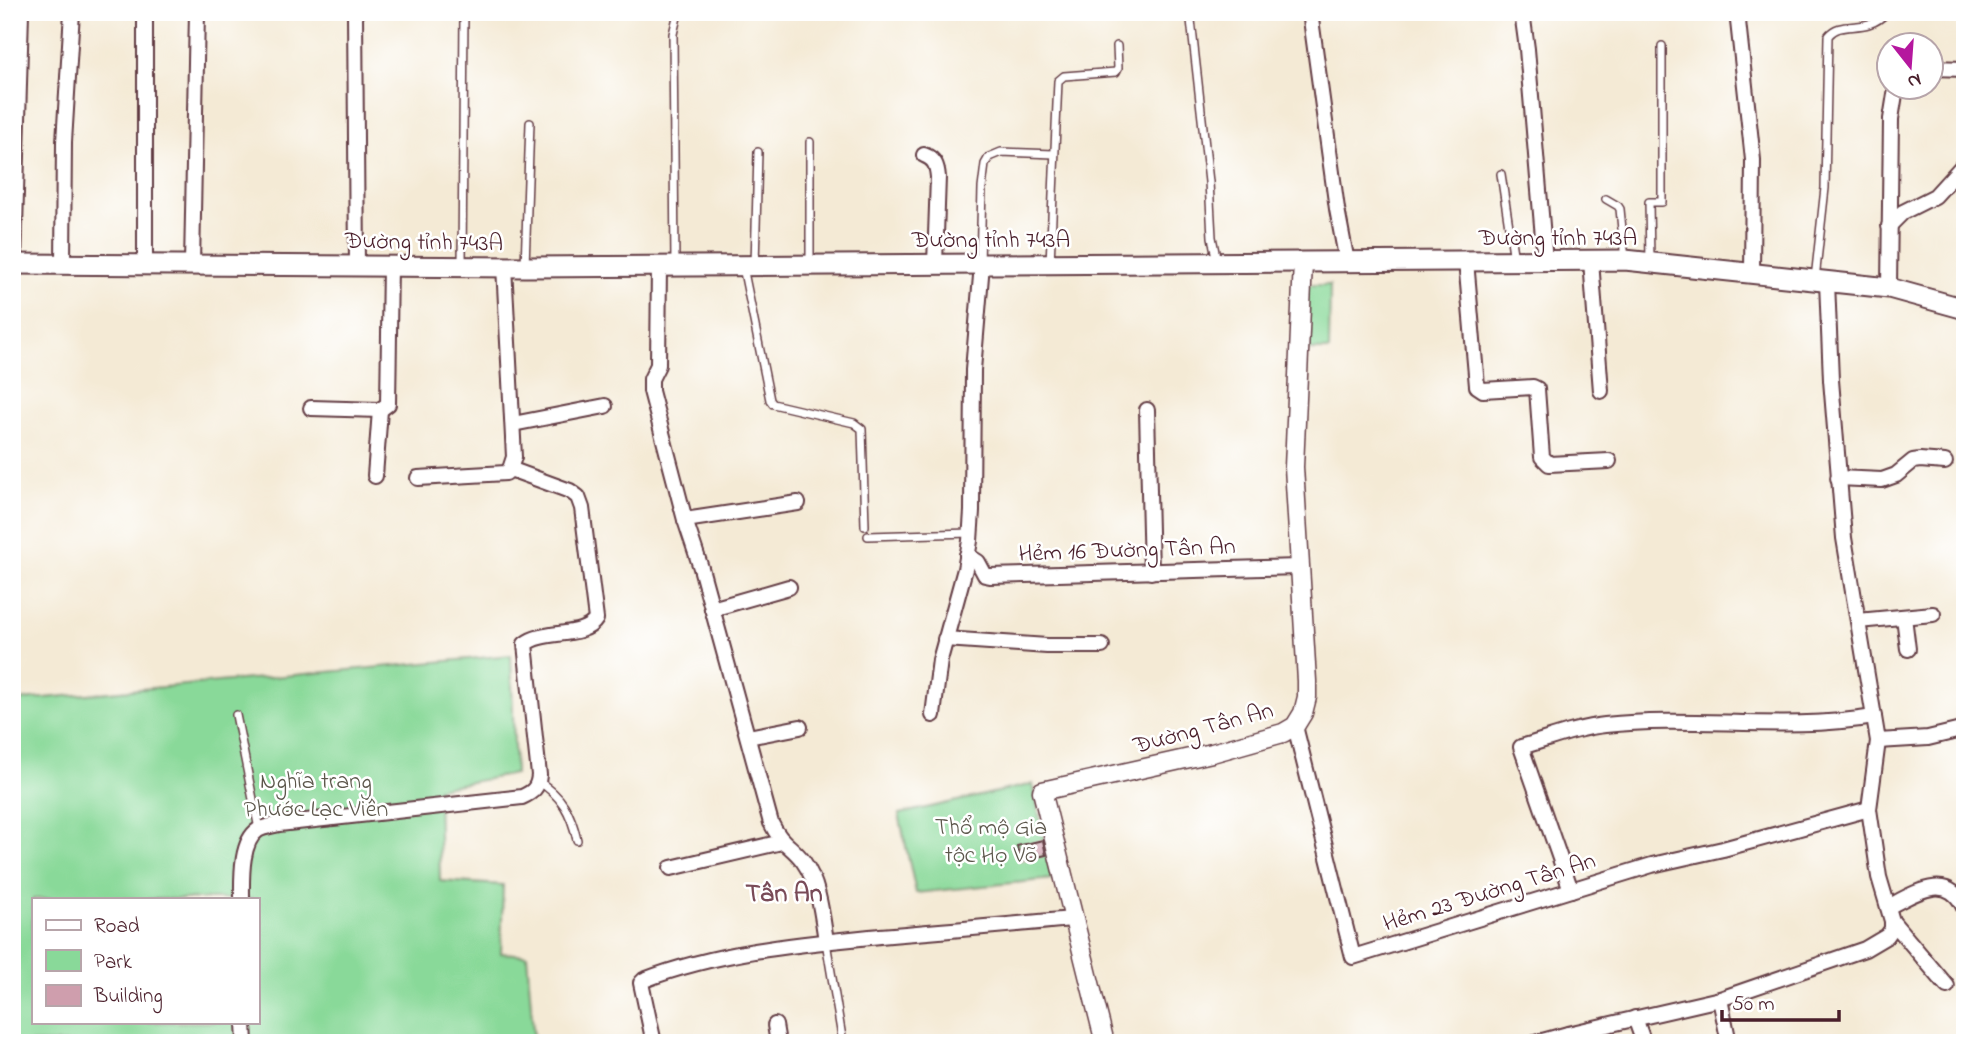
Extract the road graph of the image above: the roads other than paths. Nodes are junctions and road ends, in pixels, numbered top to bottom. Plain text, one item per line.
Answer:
1 (20, 12) edge
2 (72, 12) edge
3 (145, 12) edge
4 (197, 12) edge
5 (355, 12) edge
6 (681, 12) edge
7 (1310, 12) edge
8 (1521, 12) edge
9 (1737, 12) edge
10 (1887, 12) edge
11 (464, 13) edge
12 (1191, 20) dead end
13 (1117, 46) dead end
14 (1662, 46) dead end
15 (1946, 68) edge
16 (1965, 69) edge
17 (1893, 102) edge
18 (530, 123) dead end
19 (810, 142) dead end
20 (758, 152) dead end
21 (1054, 154) junction
22 (924, 155) dead end
23 (1965, 163) edge
24 (1501, 174) dead end
25 (1606, 199) dead end
26 (1889, 226) junction
27 (1625, 260) junction
28 (1465, 261) junction
29 (1514, 261) junction
30 (1545, 261) junction
31 (1591, 261) junction
32 (1303, 262) junction
33 (1347, 262) junction
34 (1650, 262) junction
35 (1218, 263) junction
36 (13, 264) edge
37 (63, 264) junction
38 (145, 264) junction
39 (192, 264) junction
40 (935, 264) junction
41 (981, 264) junction
42 (1049, 264) junction
43 (357, 265) junction
44 (390, 265) junction
45 (749, 265) junction
46 (810, 265) junction
47 (462, 266) junction
48 (504, 266) junction
49 (667, 266) junction
50 (525, 267) junction
51 (1752, 275) junction
52 (1821, 281) junction
53 (1889, 288) junction
54 (1965, 309) edge
55 (1601, 391) dead end
56 (605, 406) dead end
57 (311, 408) dead end
58 (380, 410) junction
59 (1147, 410) dead end
60 (513, 425) junction
61 (1609, 461) dead end
62 (1945, 462) dead end
63 (510, 468) junction
64 (375, 476) dead end
65 (418, 478) dead end
66 (1838, 478) junction
67 (798, 503) dead end
68 (685, 520) junction
69 (864, 526) dead end
70 (971, 533) junction
71 (869, 536) dead end
72 (967, 555) junction
73 (1299, 567) junction
74 (1151, 572) junction
75 (789, 587) dead end
76 (712, 609) junction
77 (1933, 614) dead end
78 (1904, 617) junction
79 (1858, 621) junction
80 (945, 639) junction
81 (1102, 646) dead end
82 (1908, 649) dead end
83 (236, 715) dead end
84 (933, 715) dead end
85 (1874, 717) junction
86 (1295, 726) junction
87 (800, 727) dead end
88 (1965, 729) edge
89 (748, 737) junction
90 (1878, 741) junction
91 (538, 781) junction
92 (1869, 809) junction
93 (259, 829) junction
94 (577, 840) dead end
95 (782, 842) junction
96 (671, 869) dead end
97 (1571, 890) junction
98 (242, 898) edge
99 (1888, 907) junction
100 (1965, 910) edge
101 (1072, 919) junction
102 (1892, 921) junction
103 (826, 941) junction
104 (1947, 986) dead end
105 (1720, 999) junction
106 (1635, 1018) junction
107 (244, 1024) edge
108 (775, 1025) dead end
109 (1569, 1038) edge
110 (245, 1043) edge
111 (654, 1043) edge
112 (779, 1043) edge
113 (843, 1043) edge
114 (1105, 1043) edge
115 (1535, 1043) edge
116 (1644, 1043) edge
117 (1729, 1043) edge

1 - 36 street
2 - 37 street
3 - 38 street
4 - 39 street
5 - 43 street
6 - 49 lane
7 - 33 street
8 - 30 street
9 - 51 street
10 - 52 lane
11 - 47 lane
12 - 35 lane
13 - 21 lane
14 - 34 lane
15 - 16 street
17 - 26 street
18 - 50 lane
19 - 46 lane
20 - 45 lane
21 - 41 lane
21 - 42 lane
22 - 40 street
23 - 26 street
24 - 29 lane
25 - 27 lane
26 - 53 street
27 - 31 main road, Đường tỉnh 743A
27 - 34 main road, Đường tỉnh 743A
28 - 29 main road, Đường tỉnh 743A
28 - 33 main road, Đường tỉnh 743A
28 - 61 street
29 - 30 main road, Đường tỉnh 743A
30 - 31 main road, Đường tỉnh 743A
31 - 55 street
32 - 33 main road, Đường tỉnh 743A
32 - 35 main road, Đường tỉnh 743A
32 - 73 street, Đường Tân An
34 - 51 main road, Đường tỉnh 743A
35 - 42 main road, Đường tỉnh 743A
36 - 37 main road, Đường tỉnh 743A
37 - 38 main road, Đường tỉnh 743A
38 - 39 main road, Đường tỉnh 743A
39 - 43 main road, Đường tỉnh 743A
40 - 41 main road, Đường tỉnh 743A
40 - 46 main road, Đường tỉnh 743A
41 - 42 main road, Đường tỉnh 743A
41 - 70 street
43 - 44 main road, Đường tỉnh 743A
44 - 47 main road, Đường tỉnh 743A
44 - 58 street
45 - 46 main road, Đường tỉnh 743A
45 - 49 main road, Đường tỉnh 743A
45 - 69 lane
47 - 48 main road, Đường tỉnh 743A
48 - 50 main road, Đường tỉnh 743A
48 - 60 street
49 - 50 main road, Đường tỉnh 743A
49 - 68 street
51 - 52 main road, Đường tỉnh 743A
52 - 53 main road, Đường tỉnh 743A
52 - 66 street
53 - 54 main road, Đường tỉnh 743A
56 - 60 street
57 - 58 street
58 - 64 street
59 - 74 street
60 - 63 street
62 - 66 street
63 - 65 street
63 - 91 street
66 - 79 street
67 - 68 street
68 - 76 street
70 - 71 lane
70 - 72 street
72 - 74 street, Hẻm 16 Đường Tân An
72 - 80 street
73 - 74 street, Hẻm 16 Đường Tân An
73 - 86 street, Đường Tân An
75 - 76 street
76 - 89 street
77 - 78 street
78 - 79 street
78 - 82 street
79 - 85 street
80 - 81 street
80 - 84 street
83 - 93 lane
85 - 90 street
85 - 97 street
86 - 97 street, Hẻm 23 Đường Tân An
86 - 101 street, Đường Tân An
87 - 89 street
88 - 90 street
89 - 95 street
90 - 92 street
91 - 93 street
91 - 94 lane
92 - 97 street, Hẻm 23 Đường Tân An
92 - 99 street
93 - 98 street
95 - 96 street
95 - 103 street
99 - 100 street
99 - 102 street
101 - 103 street
101 - 114 street, Đường Tân An
102 - 104 street
102 - 105 street
103 - 111 street
103 - 113 lane
105 - 106 street
105 - 117 street
106 - 109 street
106 - 116 street
107 - 110 street
108 - 112 street
109 - 115 street

